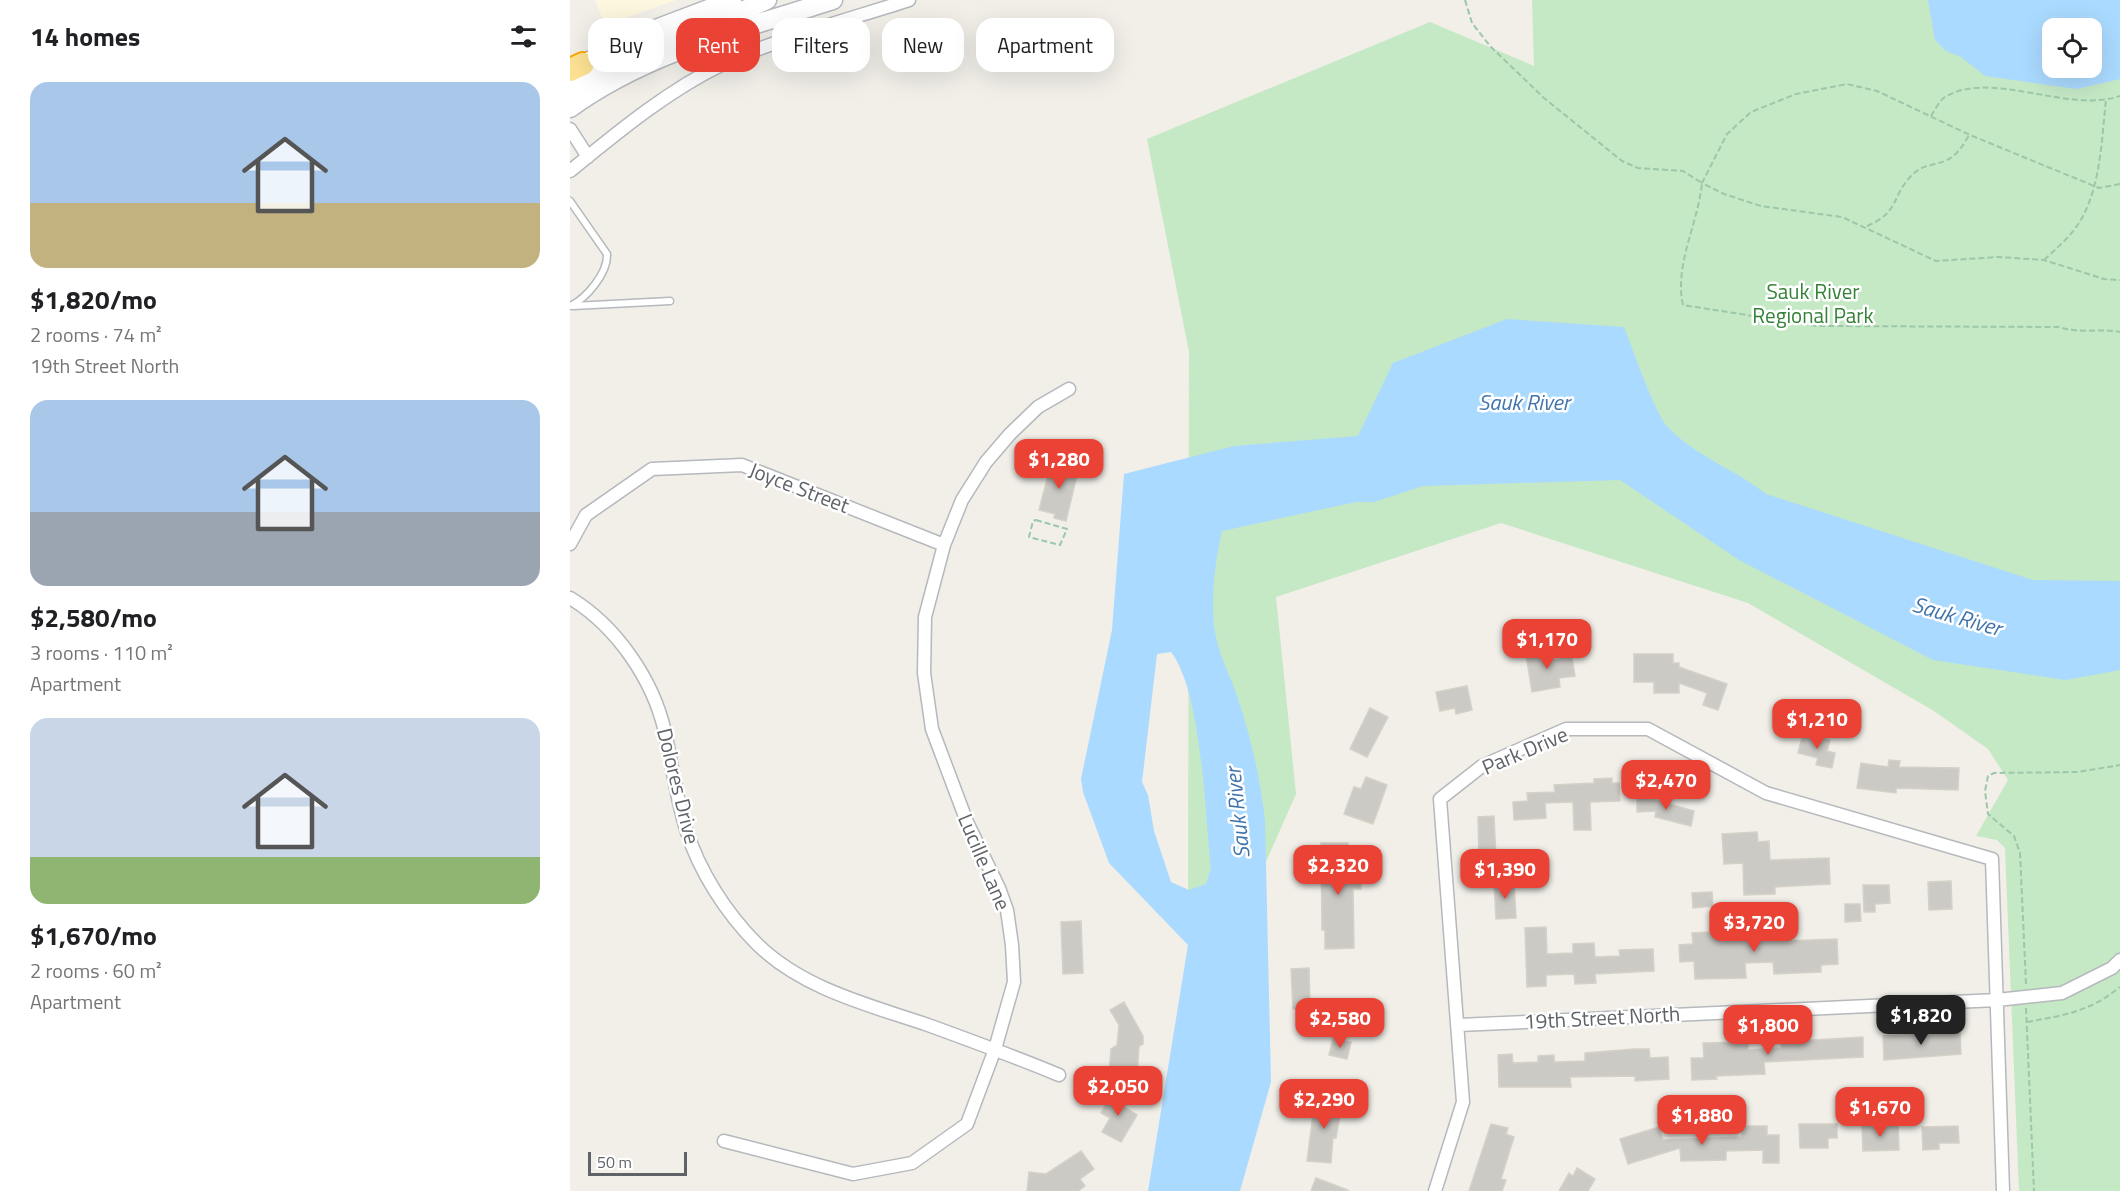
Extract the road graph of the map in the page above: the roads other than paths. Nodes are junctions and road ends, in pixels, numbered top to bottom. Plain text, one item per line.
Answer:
1 (732, 0) edge
2 (767, 0) edge
3 (833, 0) edge
4 (909, 0) edge
5 (574, 69) edge
6 (570, 88) edge
7 (570, 108) edge
8 (570, 129) edge
9 (588, 157) junction
10 (570, 171) edge
11 (570, 201) edge
12 (670, 301) dead end
13 (571, 306) edge
14 (1070, 388) dead end
15 (570, 544) edge
16 (944, 545) junction
17 (570, 598) edge
18 (2120, 960) edge
19 (1996, 1000) junction
20 (1459, 1025) junction
21 (995, 1049) junction
22 (1059, 1075) dead end
23 (724, 1142) dead end
24 (1435, 1191) edge
25 (2003, 1191) edge

1 - 5 street
2 - 6 street
3 - 7 street
4 - 9 street
8 - 9 street
9 - 10 street
11 - 13 lane
12 - 13 lane
14 - 16 street, Lucille Lane
15 - 16 street, Joyce Street
16 - 21 street, Lucille Lane
17 - 21 street, Dolores Drive
18 - 19 street, 19th Street North
19 - 20 street, 19th Street North
19 - 20 street, Park Drive
19 - 25 street
20 - 24 street, Park Drive
21 - 22 street, Dolores Drive
21 - 23 street, Lucille Lane

